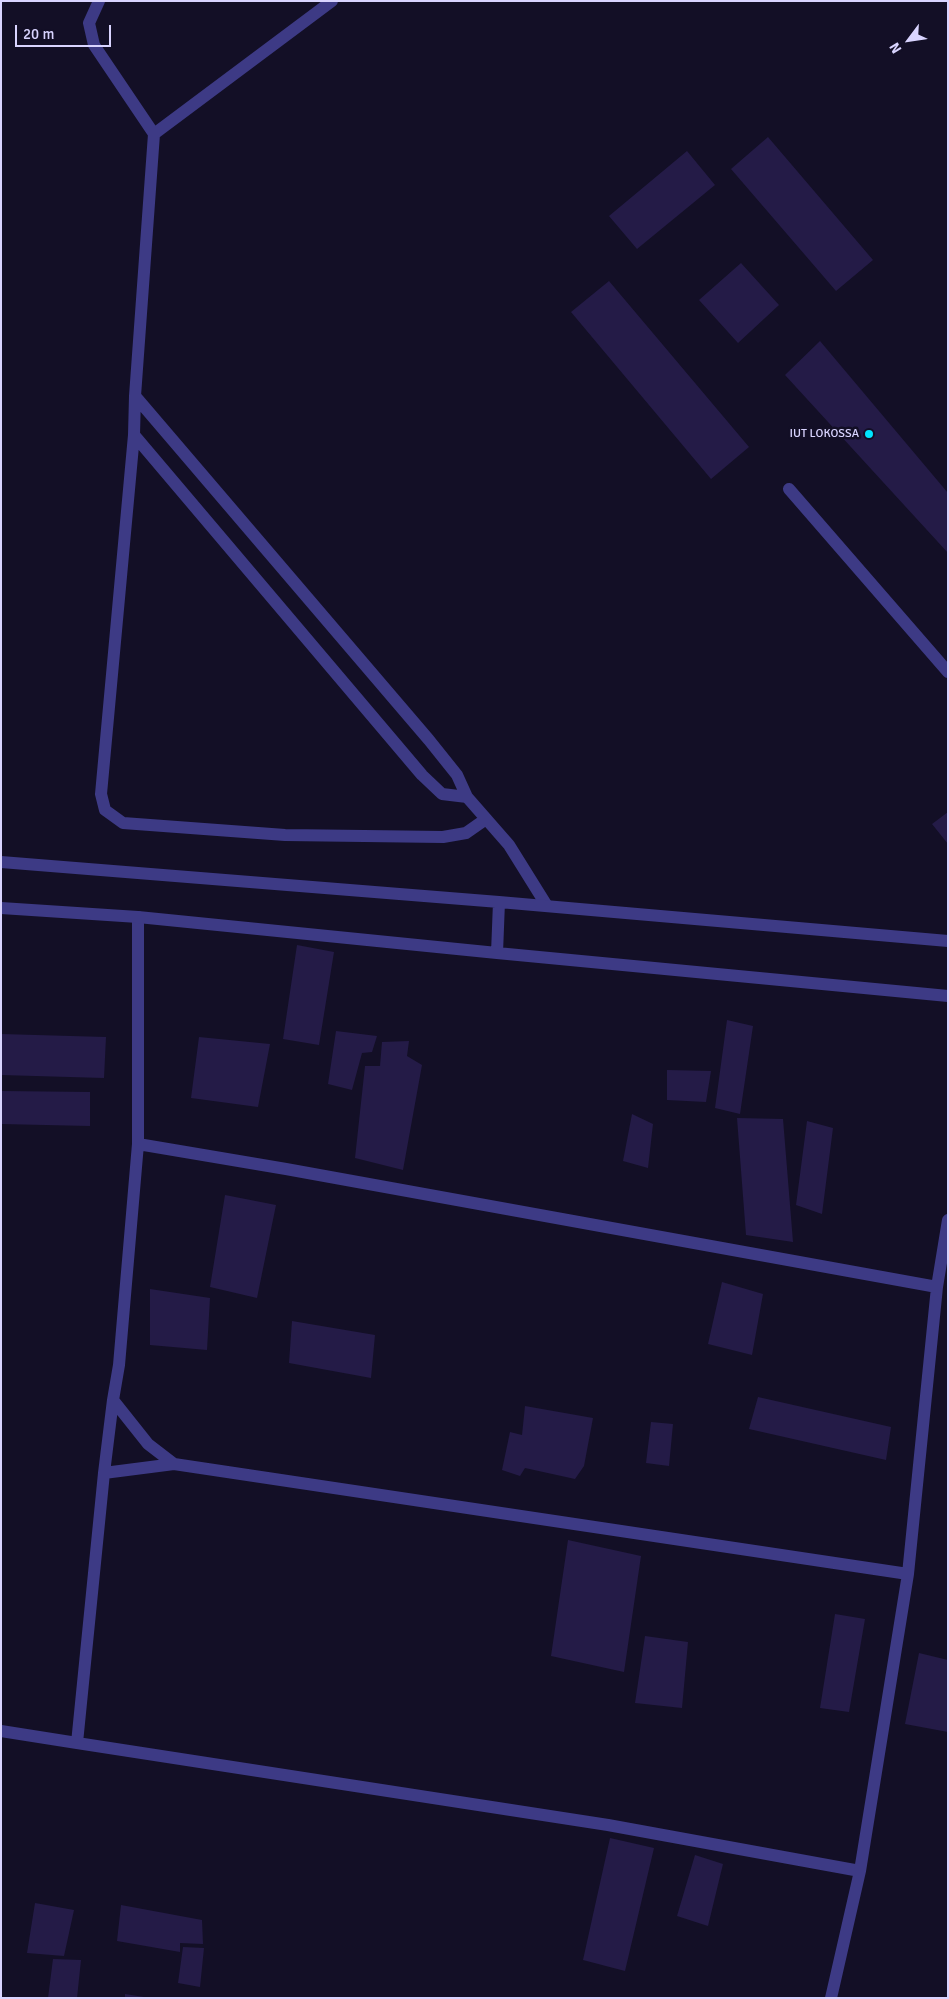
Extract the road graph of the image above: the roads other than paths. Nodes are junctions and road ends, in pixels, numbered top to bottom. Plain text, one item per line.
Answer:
1 (99, 1) edge
2 (332, 1) edge
3 (154, 134) junction
4 (135, 396) junction
5 (134, 435) junction
6 (790, 489) dead end
7 (948, 672) edge
8 (467, 797) junction
9 (486, 819) junction
10 (1, 862) edge
11 (499, 902) junction
12 (547, 906) junction
13 (1, 908) edge
14 (138, 917) junction
15 (948, 940) edge
16 (497, 954) junction
17 (948, 996) edge
18 (138, 1144) junction
19 (948, 1220) edge
20 (936, 1287) junction
21 (113, 1400) junction
22 (174, 1464) junction
23 (104, 1473) junction
24 (908, 1574) junction
25 (1, 1732) edge
26 (77, 1743) junction
27 (860, 1871) junction
28 (831, 1998) edge

1 - 3 street
2 - 3 street
3 - 4 street
4 - 5 street
4 - 8 street
5 - 8 street
5 - 9 street
6 - 7 street
8 - 9 street
9 - 12 street
10 - 11 street
11 - 12 street
11 - 16 street
12 - 15 street
13 - 14 street
14 - 16 street
14 - 18 street
16 - 17 street
18 - 20 street
18 - 21 street
19 - 20 street
20 - 24 street
21 - 22 street
21 - 23 street
22 - 23 street
22 - 24 street
23 - 26 street
24 - 27 street
25 - 26 street
26 - 27 street
27 - 28 street

